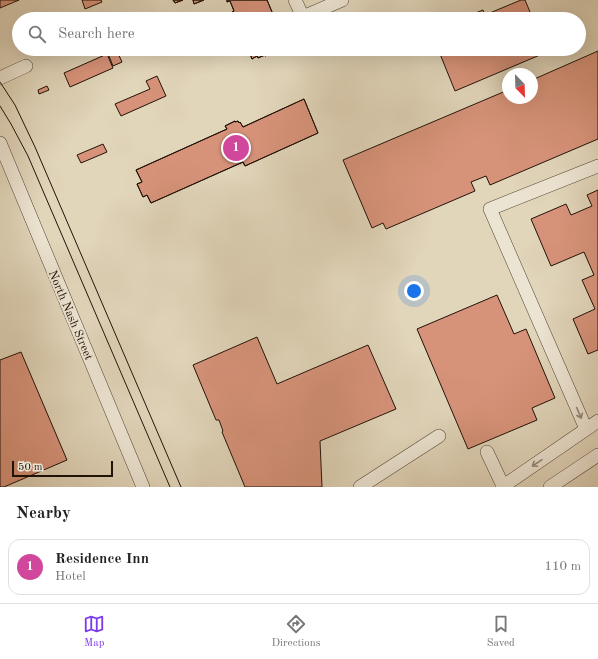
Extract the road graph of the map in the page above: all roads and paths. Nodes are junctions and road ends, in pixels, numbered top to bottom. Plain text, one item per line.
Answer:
1 (295, 0) edge
2 (342, 0) edge
3 (301, 12) edge
4 (314, 12) edge
5 (26, 66) dead end
6 (0, 78) edge
7 (0, 143) edge
8 (598, 166) edge
9 (598, 421) edge
10 (586, 429) junction
11 (439, 436) dead end
12 (487, 452) dead end
13 (598, 455) edge
14 (502, 486) edge
15 (143, 487) edge
16 (360, 487) edge
17 (550, 487) edge

1 - 3 street
2 - 4 street
5 - 6 street
7 - 15 street, North Nash Street
8 -> 10 street
9 - 10 street
10 -> 14 street
11 - 16 street
12 - 14 street
13 - 17 street

